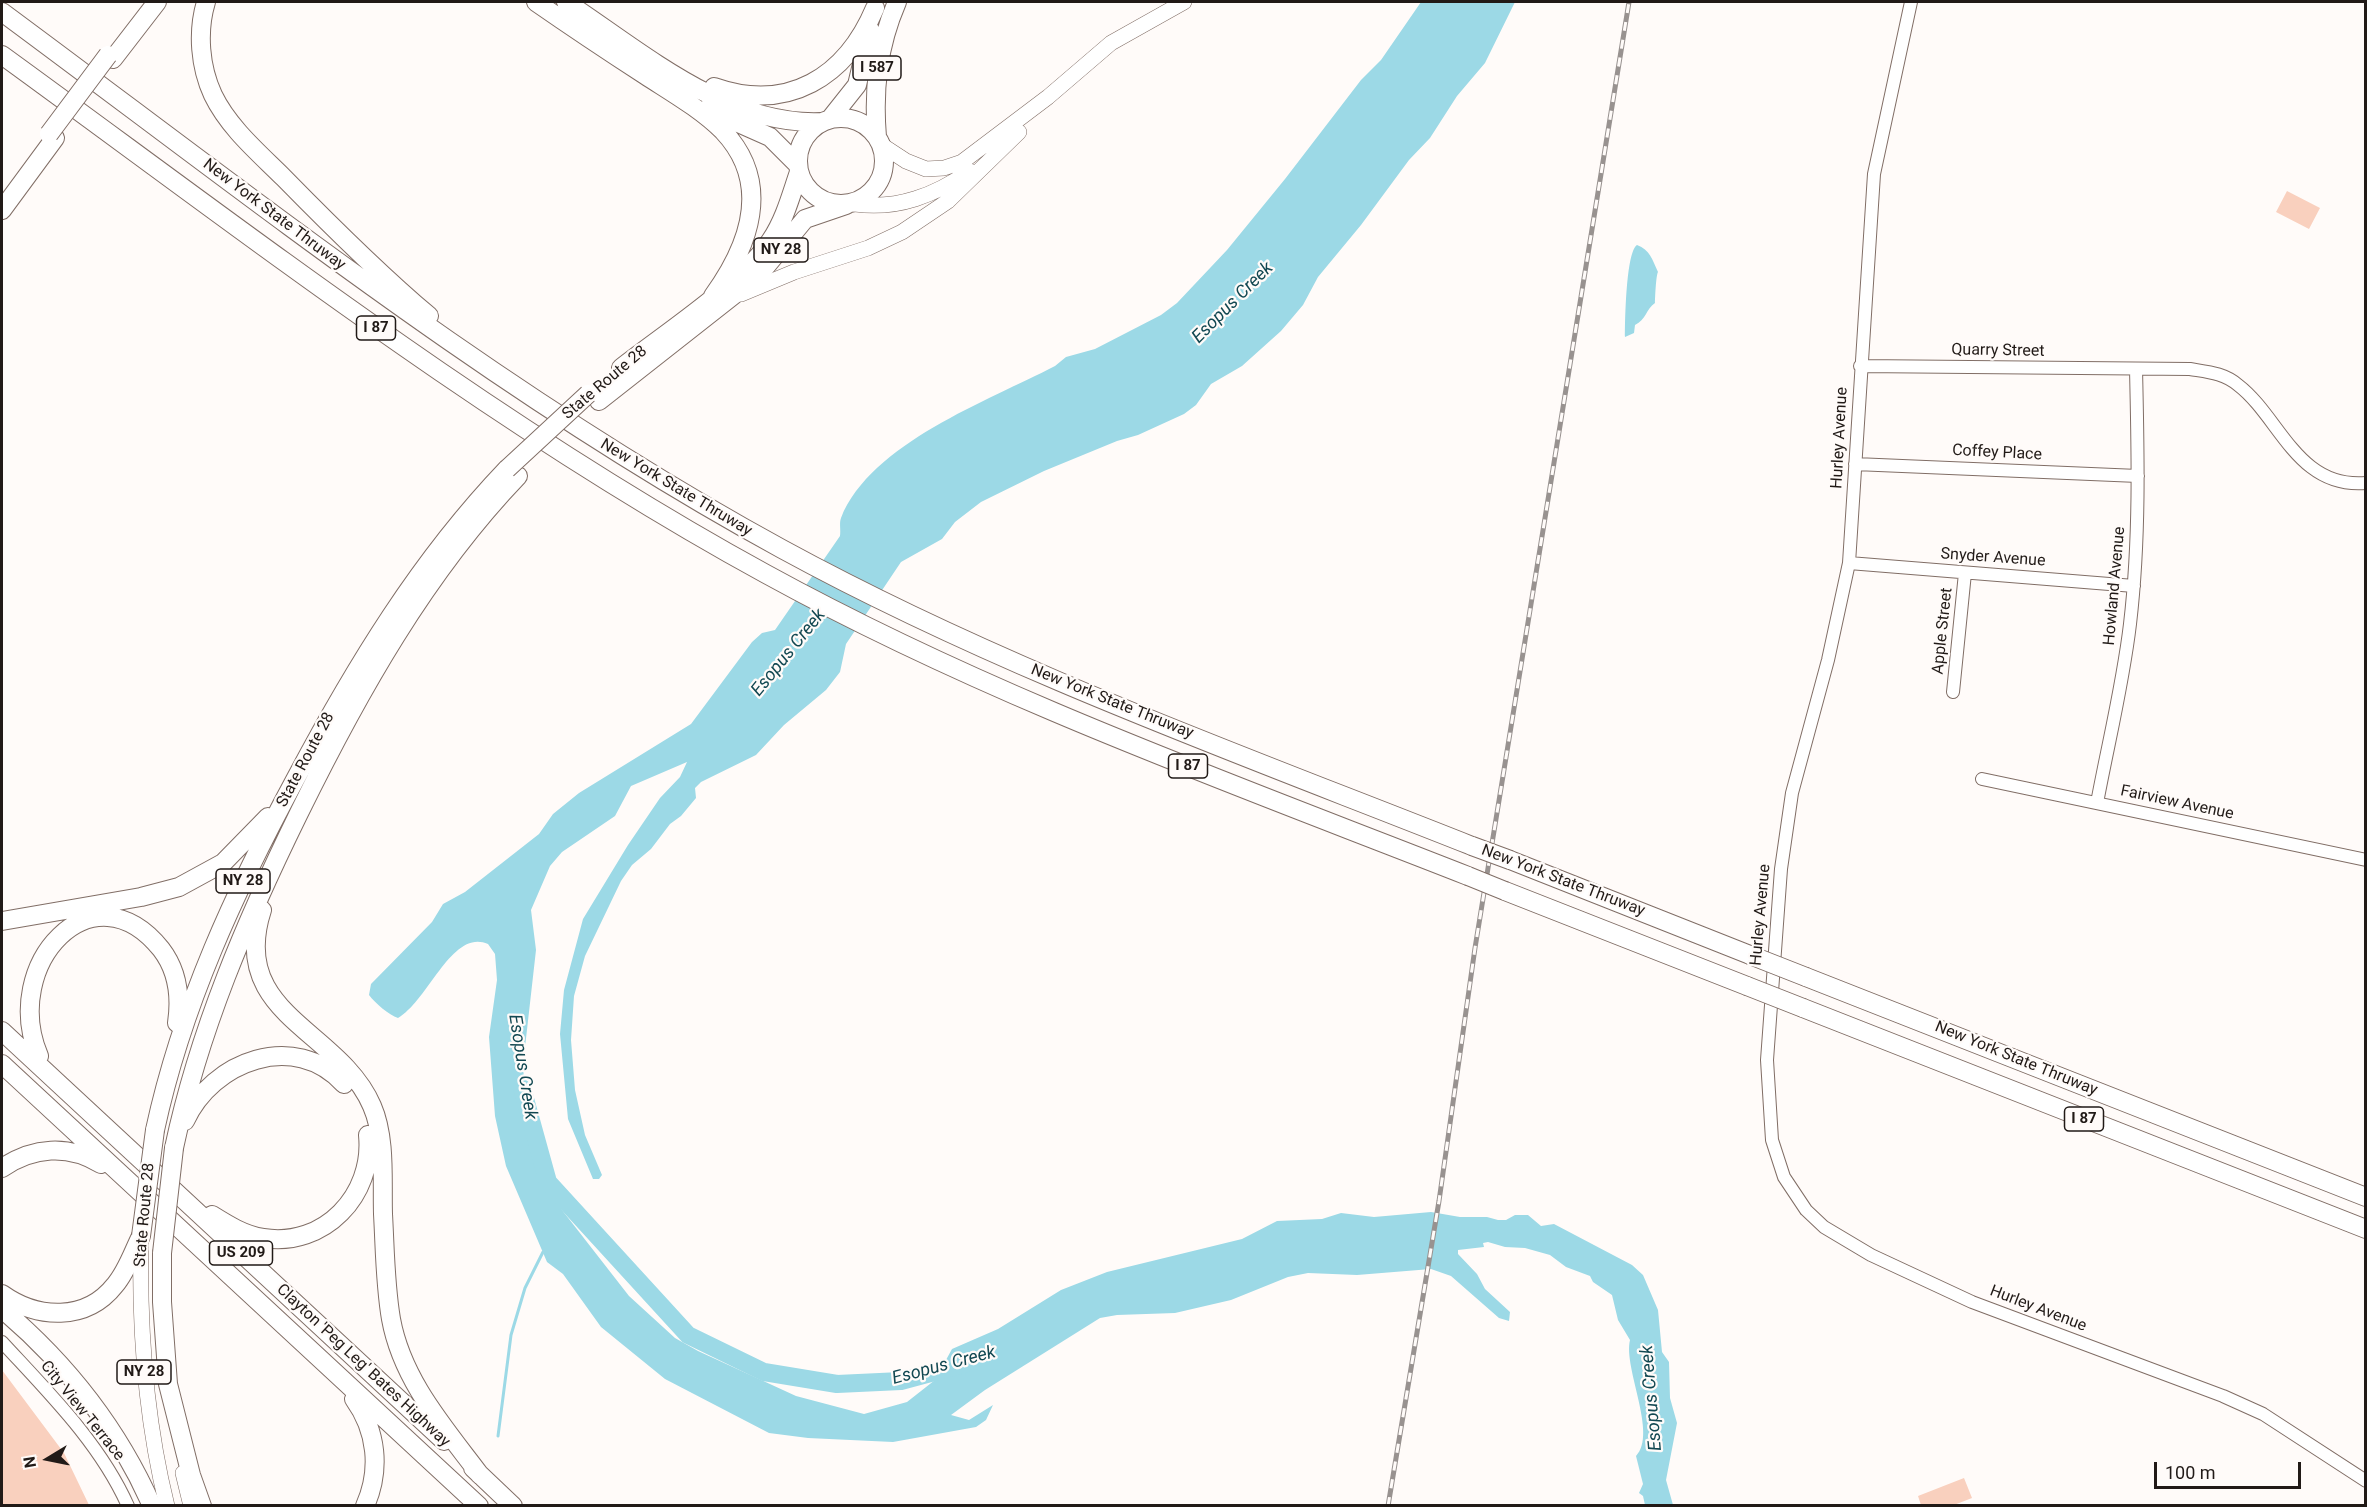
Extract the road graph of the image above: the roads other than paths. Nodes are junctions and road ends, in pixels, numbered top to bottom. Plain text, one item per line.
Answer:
1 (148, 2) edge
2 (157, 2) edge
3 (206, 2) edge
4 (536, 2) edge
5 (566, 2) edge
6 (897, 2) edge
7 (1185, 2) edge
8 (1911, 2) edge
9 (876, 4) edge
10 (2, 12) edge
11 (2, 55) edge
12 (111, 57) junction
13 (651, 58) junction
14 (2, 67) edge
15 (673, 92) junction
16 (1048, 97) junction
17 (825, 121) junction
18 (106, 130) junction
19 (1019, 132) junction
20 (52, 136) junction
21 (879, 141) junction
22 (798, 168) junction
23 (2, 198) edge
24 (850, 205) junction
25 (2, 210) edge
26 (721, 298) junction
27 (1860, 366) junction
28 (2136, 369) junction
29 (511, 386) junction
30 (1855, 464) junction
31 (513, 472) junction
32 (2138, 476) junction
33 (2366, 483) edge
34 (1849, 563) junction
35 (1965, 573) junction
36 (2134, 586) junction
37 (1953, 692) dead end
38 (1982, 779) dead end
39 (286, 795) junction
40 (2097, 803) junction
41 (289, 834) junction
42 (2366, 860) edge
43 (2, 921) edge
44 (2, 1031) edge
45 (2, 1065) edge
46 (168, 1077) junction
47 (88, 1111) junction
48 (174, 1148) junction
49 (2, 1168) edge
50 (134, 1187) junction
51 (177, 1194) junction
52 (2366, 1197) edge
53 (2366, 1229) edge
54 (141, 1236) junction
55 (2, 1294) edge
56 (2, 1309) edge
57 (2, 1342) edge
58 (309, 1349) junction
59 (168, 1384) junction
60 (480, 1475) junction
61 (2366, 1480) edge
62 (128, 1506) edge
63 (152, 1506) edge
64 (167, 1506) edge
65 (191, 1506) edge
66 (202, 1506) edge
67 (365, 1506) edge
68 (479, 1506) edge
69 (513, 1506) edge

1 - 12 highway
2 - 12 highway
3 - 29 highway
4 - 15 highway
5 - 13 highway
6 - 21 highway, I 587
7 - 16 main road
8 - 27 street, Hurley Avenue
9 - 13 highway
9 - 17 highway, I 587
10 - 29 highway, New York State Thruway / I 87
11 - 18 highway, New York State Thruway / I 87
12 - 20 highway
13 - 17 highway
14 - 18 highway
15 - 22 highway
15 - 26 highway
16 - 19 main road
16 - 21 main road
17 - 21 highway
17 - 22 highway
18 - 53 highway, New York State Thruway / I 87, bridge
19 - 24 main road
19 - 26 main road
20 - 23 highway
20 - 25 highway
21 - 24 highway
22 - 24 highway
22 - 26 highway, State Route 28 / NY 28
24 - 26 highway, State Route 28 / NY 28
26 - 31 highway, State Route 28 / NY 28, bridge
27 - 28 street, Quarry Street
27 - 30 street, Hurley Avenue
28 - 32 street, Howland Avenue
28 - 33 street, Quarry Street
29 - 52 highway, New York State Thruway / I 87, bridge
30 - 32 street, Coffey Place
30 - 34 street, Hurley Avenue
31 - 39 highway, State Route 28 / NY 28
31 - 41 highway, State Route 28 / NY 28
32 - 36 street, Howland Avenue
34 - 35 street, Snyder Avenue
34 - 61 street, Hurley Avenue
35 - 36 street, Snyder Avenue
35 - 37 street, Apple Street
36 - 40 street, Howland Avenue
38 - 40 street, Fairview Avenue
39 - 43 highway
39 - 46 highway, State Route 28 / NY 28
40 - 42 street, Fairview Avenue
41 - 48 highway, State Route 28 / NY 28
41 - 60 highway
44 - 47 highway, Clayton 'Peg Leg' Bates Highway / US 209
45 - 50 highway, Clayton 'Peg Leg' Bates Highway / US 209
46 - 47 highway
46 - 54 highway, State Route 28 / NY 28, bridge
47 - 51 highway, Clayton 'Peg Leg' Bates Highway / US 209
48 - 51 highway
48 - 59 highway, State Route 28 / NY 28, bridge
49 - 50 highway
50 - 58 highway, Clayton 'Peg Leg' Bates Highway / US 209
51 - 60 highway, Clayton 'Peg Leg' Bates Highway / US 209
54 - 55 highway
54 - 64 main road, State Route 28 / NY 28
56 - 63 highway
57 - 62 street, City View Terrace
58 - 67 highway
58 - 68 highway, Clayton 'Peg Leg' Bates Highway / US 209
59 - 65 main road, State Route 28 / NY 28
59 - 66 highway
60 - 69 highway, Clayton 'Peg Leg' Bates Highway / US 209

